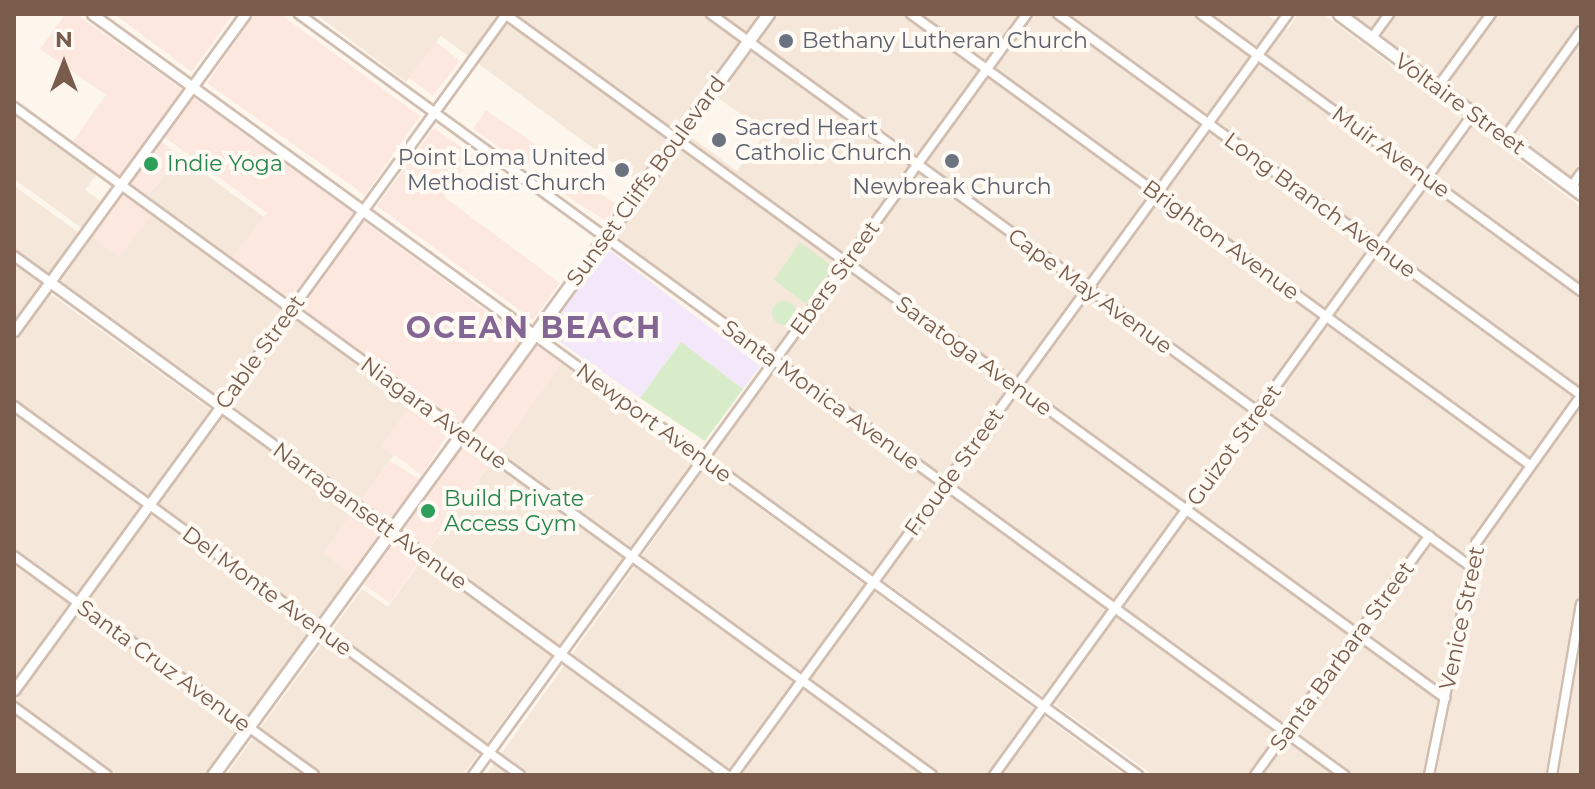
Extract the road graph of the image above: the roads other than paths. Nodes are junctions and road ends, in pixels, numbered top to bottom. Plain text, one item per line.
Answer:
1 (92, 14) edge
2 (245, 14) edge
3 (299, 14) edge
4 (506, 14) edge
5 (711, 14) edge
6 (768, 14) edge
7 (911, 14) edge
8 (1027, 14) edge
9 (1058, 14) edge
10 (1201, 14) edge
11 (1288, 14) edge
12 (1339, 14) edge
13 (1389, 14) edge
14 (1491, 14) edge
15 (1581, 31) edge
16 (1371, 39) junction
17 (748, 41) junction
18 (1258, 55) junction
19 (987, 69) junction
20 (192, 87) junction
21 (1437, 88) junction
22 (14, 107) edge
23 (434, 113) junction
24 (1473, 114) junction
25 (1208, 124) junction
26 (1505, 137) junction
27 (676, 139) junction
28 (918, 166) junction
29 (1581, 173) edge
30 (1426, 178) junction
31 (120, 185) junction
32 (1576, 190) edge
33 (1157, 195) junction
34 (363, 211) junction
35 (605, 237) junction
36 (1377, 246) junction
37 (14, 256) edge
38 (846, 262) junction
39 (50, 282) junction
40 (1088, 290) junction
41 (1581, 291) edge
42 (292, 309) junction
43 (1327, 316) junction
44 (14, 331) edge
45 (533, 334) junction
46 (775, 360) junction
47 (1016, 387) junction
48 (1581, 396) edge
49 (14, 406) edge
50 (220, 407) junction
51 (1258, 413) junction
52 (462, 433) junction
53 (703, 459) junction
54 (1530, 465) junction
55 (944, 484) junction
56 (149, 504) junction
57 (1186, 510) junction
58 (390, 531) junction
59 (1429, 536) junction
60 (14, 556) edge
61 (631, 557) junction
62 (1470, 566) junction
63 (874, 583) junction
64 (78, 603) junction
65 (1581, 604) edge
66 (1115, 608) junction
67 (319, 629) junction
68 (1358, 634) junction
69 (561, 654) junction
70 (803, 680) junction
71 (14, 690) edge
72 (1445, 698) junction
73 (14, 707) edge
74 (1044, 707) junction
75 (248, 727) junction
76 (1286, 733) junction
77 (489, 753) junction
78 (107, 775) edge
79 (213, 775) edge
80 (314, 775) edge
81 (473, 775) edge
82 (520, 775) edge
83 (726, 775) edge
84 (733, 775) edge
85 (932, 775) edge
86 (994, 775) edge
87 (1138, 775) edge
88 (1255, 775) edge
89 (1344, 775) edge
90 (1429, 775) edge
91 (1552, 775) edge

1 - 20 street, Newport Avenue
2 - 20 street
3 - 23 street, Santa Monica Avenue
4 - 23 street, Cable Street
4 - 27 street, Saratoga Avenue
5 - 17 street, Cape May Avenue
6 - 17 main road, Sunset Cliffs Boulevard
7 - 19 street, Brighton Avenue
8 - 19 street, Ebers Street
9 - 25 street, Long Branch Avenue
10 - 18 street, Muir Avenue
11 - 18 street, Froude Street
12 - 16 main road, Voltaire Street
13 - 16 street
14 - 21 street
15 - 26 street
16 - 21 main road, Voltaire Street
17 - 27 main road, Sunset Cliffs Boulevard
17 - 28 street, Cape May Avenue
18 - 25 street, Froude Street
18 - 30 street, Muir Avenue
19 - 28 street, Ebers Street
19 - 33 street, Brighton Avenue
20 - 31 street
20 - 34 street, Newport Avenue
21 - 24 main road, Voltaire Street
22 - 31 street, Niagara Avenue
23 - 34 street, Cable Street
23 - 35 street, Santa Monica Avenue
24 - 26 main road, Voltaire Street
24 - 30 street, Guizot Street
25 - 33 street, Froude Street
25 - 36 street, Long Branch Avenue
26 - 32 main road, Voltaire Street
27 - 35 main road, Sunset Cliffs Boulevard
27 - 38 street, Saratoga Avenue
28 - 38 street, Ebers Street
28 - 40 street, Cape May Avenue
29 - 32 street
30 - 36 street, Guizot Street
30 - 41 street, Muir Avenue
31 - 39 street
31 - 42 street, Niagara Avenue
33 - 40 street, Froude Street
33 - 43 street, Brighton Avenue
34 - 42 street, Cable Street
34 - 45 street, Newport Avenue
35 - 45 main road, Sunset Cliffs Boulevard
35 - 46 street, Santa Monica Avenue
36 - 43 street, Guizot Street
36 - 48 street, Long Branch Avenue
37 - 39 street, Narragansett Avenue
38 - 46 street, Ebers Street
38 - 47 street, Saratoga Avenue
39 - 44 street
39 - 50 street, Narragansett Avenue
40 - 47 street, Froude Street
40 - 51 street, Cape May Avenue
42 - 50 street, Cable Street
42 - 52 street, Niagara Avenue
43 - 51 street, Guizot Street
43 - 54 street, Brighton Avenue
45 - 52 main road, Sunset Cliffs Boulevard
45 - 53 street, Newport Avenue
46 - 53 street, Ebers Street
46 - 55 street, Santa Monica Avenue
47 - 55 street, Froude Street
47 - 57 street, Saratoga Avenue
48 - 54 street, Venice Street
49 - 56 street, Del Monte Avenue
50 - 56 street, Cable Street
50 - 58 street, Narragansett Avenue
51 - 57 street, Guizot Street
51 - 59 street, Cape May Avenue
52 - 58 main road, Sunset Cliffs Boulevard
52 - 61 street, Niagara Avenue
53 - 61 street, Ebers Street
53 - 63 street, Newport Avenue
54 - 62 street, Venice Street
55 - 63 street, Froude Street
55 - 66 street, Santa Monica Avenue
56 - 64 street, Cable Street
56 - 67 street, Del Monte Avenue
57 - 66 street, Guizot Street
57 - 68 street, Saratoga Avenue
58 - 67 main road, Sunset Cliffs Boulevard
58 - 69 street, Narragansett Avenue
59 - 62 street, Cape May Avenue
59 - 68 street, Santa Barbara Street
60 - 64 street, Santa Cruz Avenue
61 - 69 street, Ebers Street
61 - 70 street, Niagara Avenue
62 - 72 street, Venice Street
63 - 70 street, Froude Street
63 - 74 street, Newport Avenue
64 - 71 street, Cable Street
64 - 75 street, Santa Cruz Avenue
65 - 91 street
66 - 74 street, Guizot Street
66 - 76 street, Santa Monica Avenue
67 - 75 main road, Sunset Cliffs Boulevard
67 - 77 street, Del Monte Avenue
68 - 72 street, Saratoga Avenue
68 - 76 street, Santa Barbara Street
69 - 77 street, Ebers Street
69 - 83 street, Narragansett Avenue
70 - 84 street, Froude Street
70 - 85 street, Niagara Avenue
72 - 90 street, Venice Street
73 - 78 street
74 - 86 street, Guizot Street
74 - 87 street, Newport Avenue
75 - 79 main road, Sunset Cliffs Boulevard
75 - 80 street, Santa Cruz Avenue
76 - 88 street, Santa Barbara Street
76 - 89 street, Santa Monica Avenue
77 - 81 street, Ebers Street
77 - 82 street, Del Monte Avenue

